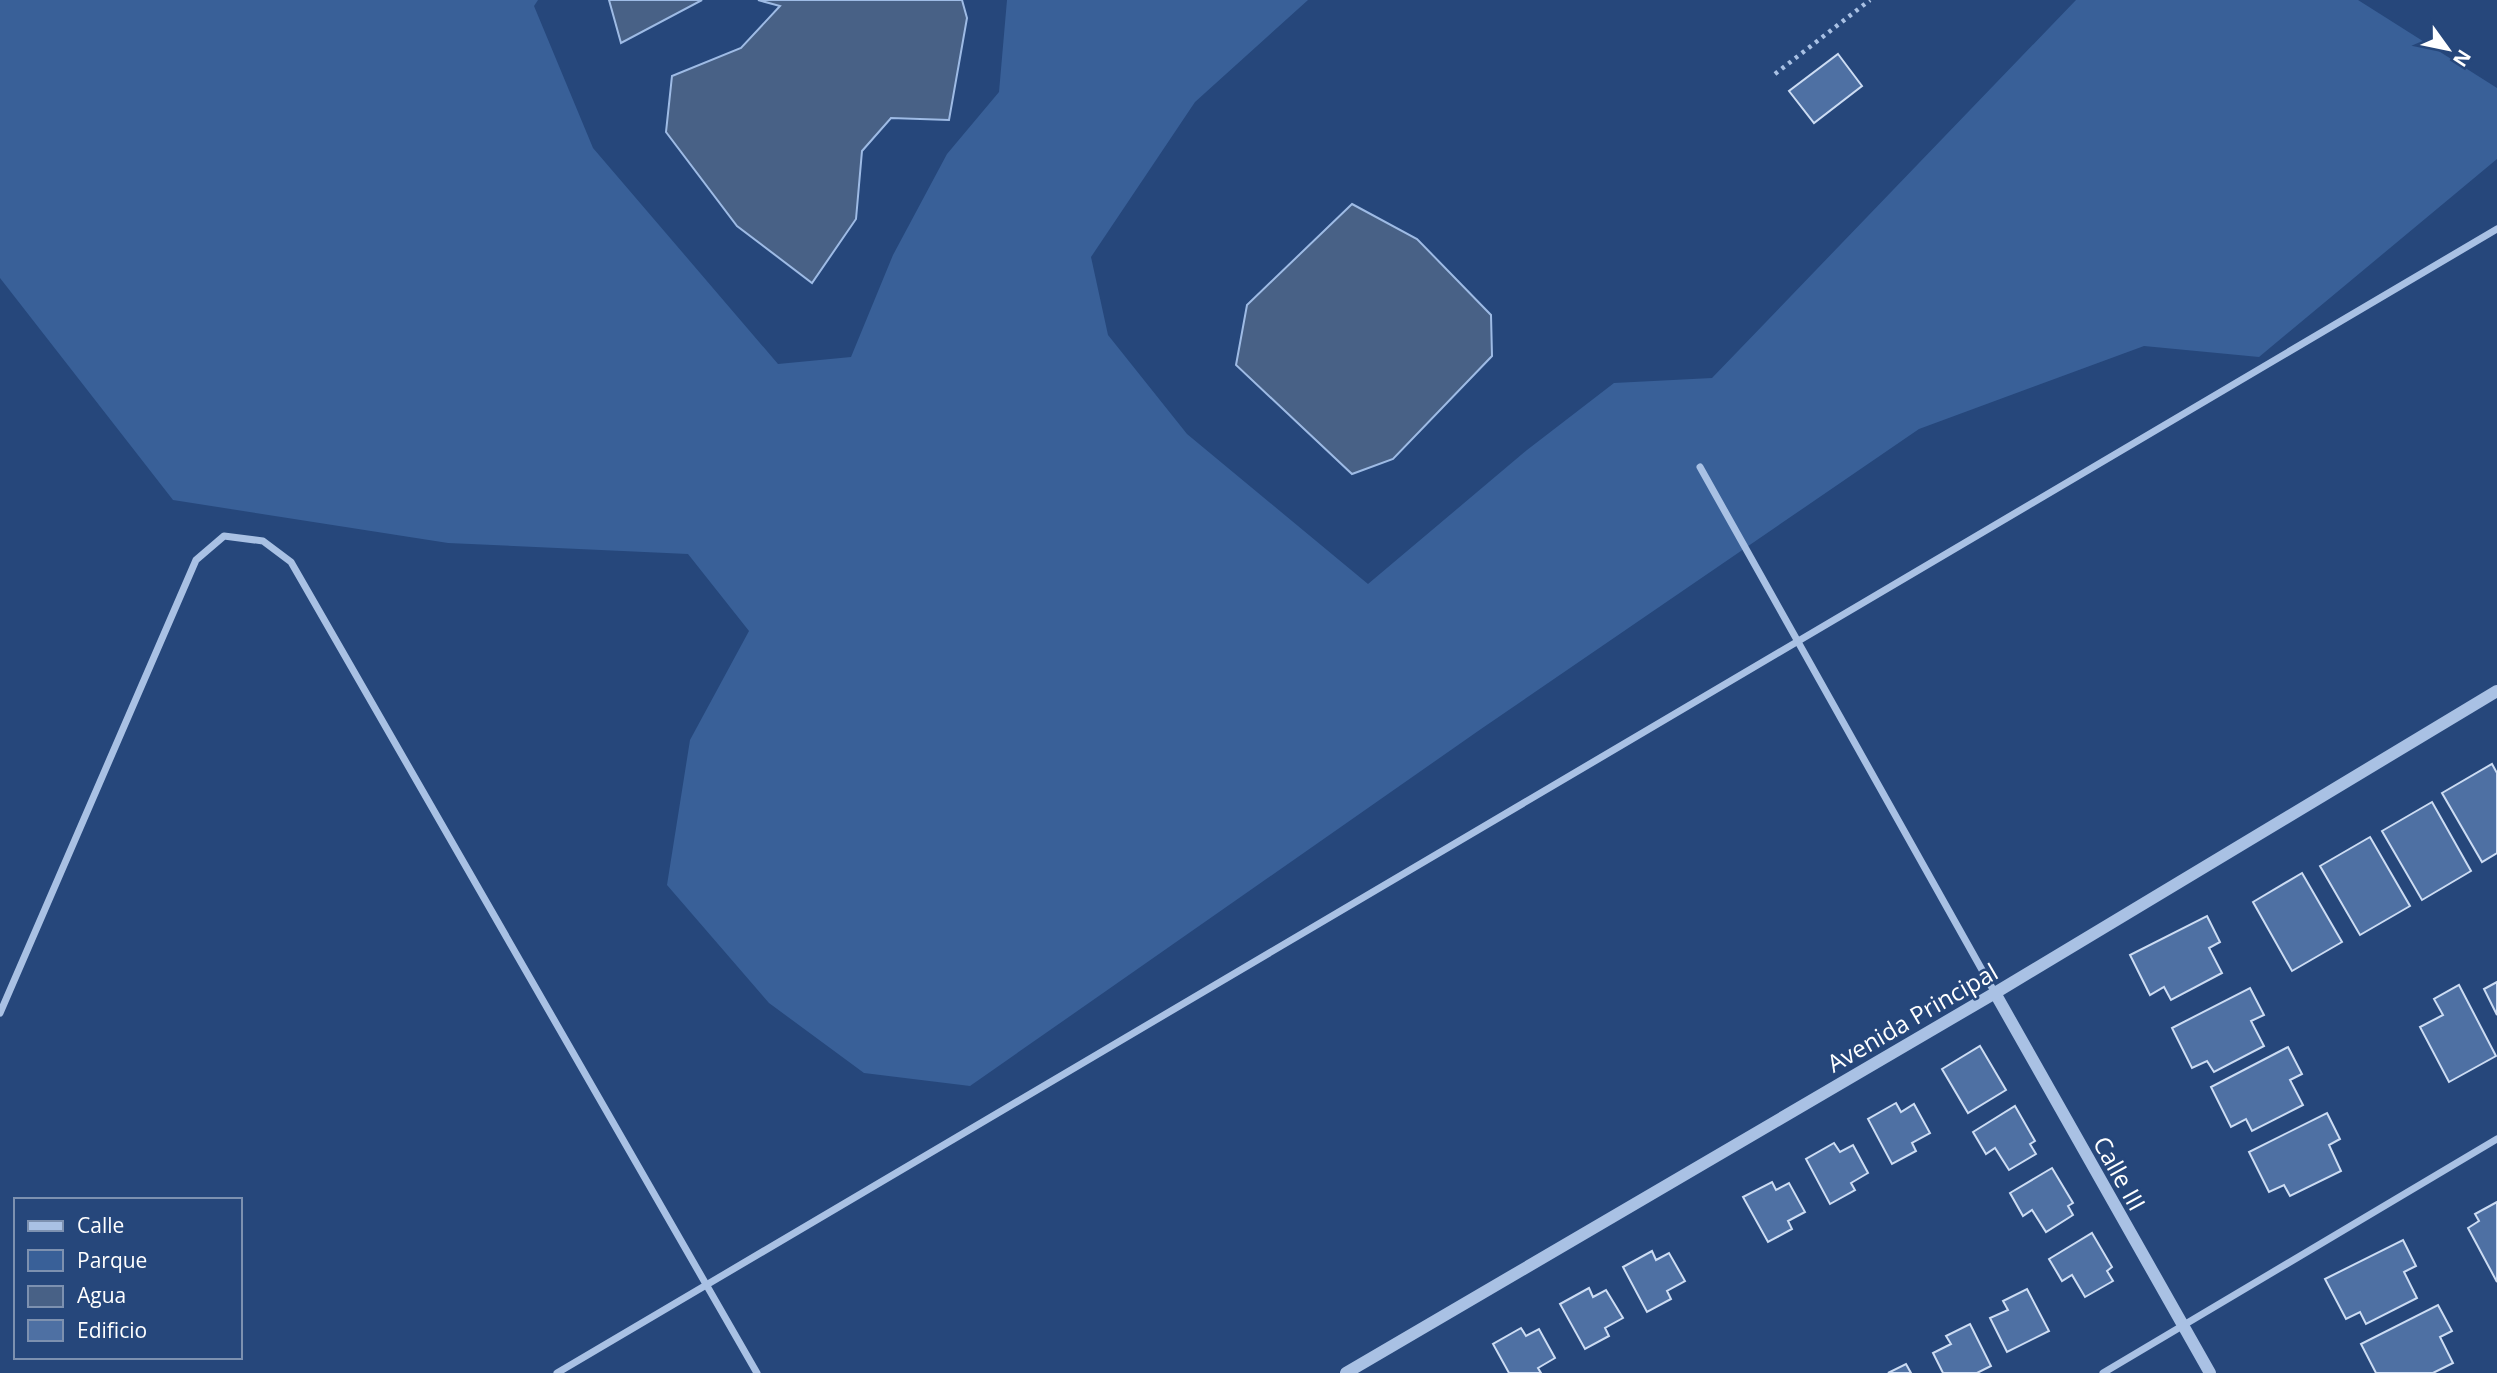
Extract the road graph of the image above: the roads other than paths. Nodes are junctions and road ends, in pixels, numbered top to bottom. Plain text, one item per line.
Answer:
1 (2497, 229) edge
2 (1700, 467) dead end
3 (1797, 642) junction
4 (2497, 691) edge
5 (1995, 993) junction
6 (0, 1013) edge
7 (2497, 1139) edge
8 (706, 1285) junction
9 (2182, 1327) junction
10 (557, 1373) edge
11 (757, 1373) edge
12 (1346, 1373) edge
13 (2103, 1373) edge
14 (2210, 1373) edge

1 - 3 street
2 - 3 street
3 - 5 street
3 - 8 street
4 - 5 street, Avenida Principal
5 - 9 street, Calle III
5 - 12 street, Avenida Principal
6 - 8 street
7 - 9 street
8 - 10 street
8 - 11 street
9 - 13 street
9 - 14 street, Calle III

